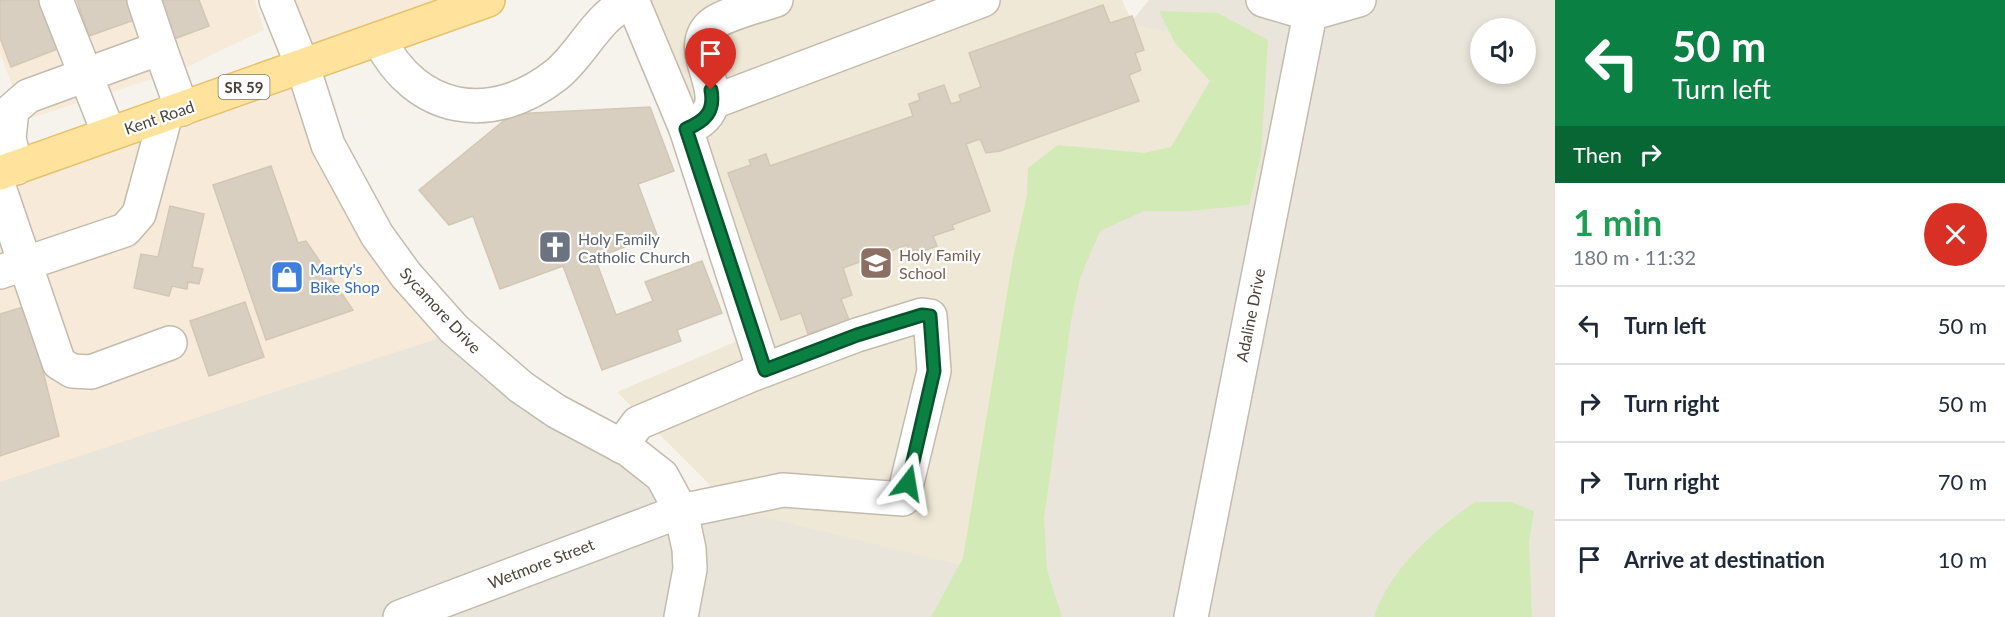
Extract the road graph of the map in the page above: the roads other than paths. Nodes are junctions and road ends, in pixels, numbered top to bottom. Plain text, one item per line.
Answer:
1 (56, 0) edge
2 (144, 0) edge
3 (276, 0) edge
4 (488, 0) edge
5 (630, 0) edge
6 (776, 0) edge
7 (983, 0) edge
8 (1263, 0) edge
9 (1359, 0) edge
10 (1310, 14) junction
11 (379, 39) junction
12 (160, 48) junction
13 (303, 67) junction
14 (85, 76) junction
15 (713, 102) junction
16 (174, 111) junction
17 (686, 129) junction
18 (109, 134) junction
19 (5, 177) edge
20 (13, 268) edge
21 (170, 343) dead end
22 (765, 370) junction
23 (621, 446) junction
24 (681, 511) junction
25 (400, 617) edge
26 (681, 617) edge
27 (1191, 617) edge

1 - 14 street
2 - 12 street
3 - 13 street, Sycamore Drive
4 - 11 main road, Kent Road / SR 59
5 - 11 street
5 - 17 street
6 - 15 street
7 - 15 street
8 - 10 street
9 - 10 street
10 - 27 street, Adaline Drive
11 - 13 main road, Kent Road / SR 59
12 - 14 street
12 - 16 street
13 - 16 main road, Kent Road / SR 59
13 - 23 street, Sycamore Drive
14 - 18 street
14 - 19 street
15 - 17 street
16 - 18 main road, Kent Road / SR 59
16 - 20 street
17 - 22 street
18 - 19 main road, Kent Road / SR 59
19 - 20 street
20 - 21 street
22 - 23 street
22 - 24 street, Wetmore Street
23 - 24 street, Sycamore Drive
24 - 25 street, Wetmore Street
24 - 26 street, Sycamore Drive

